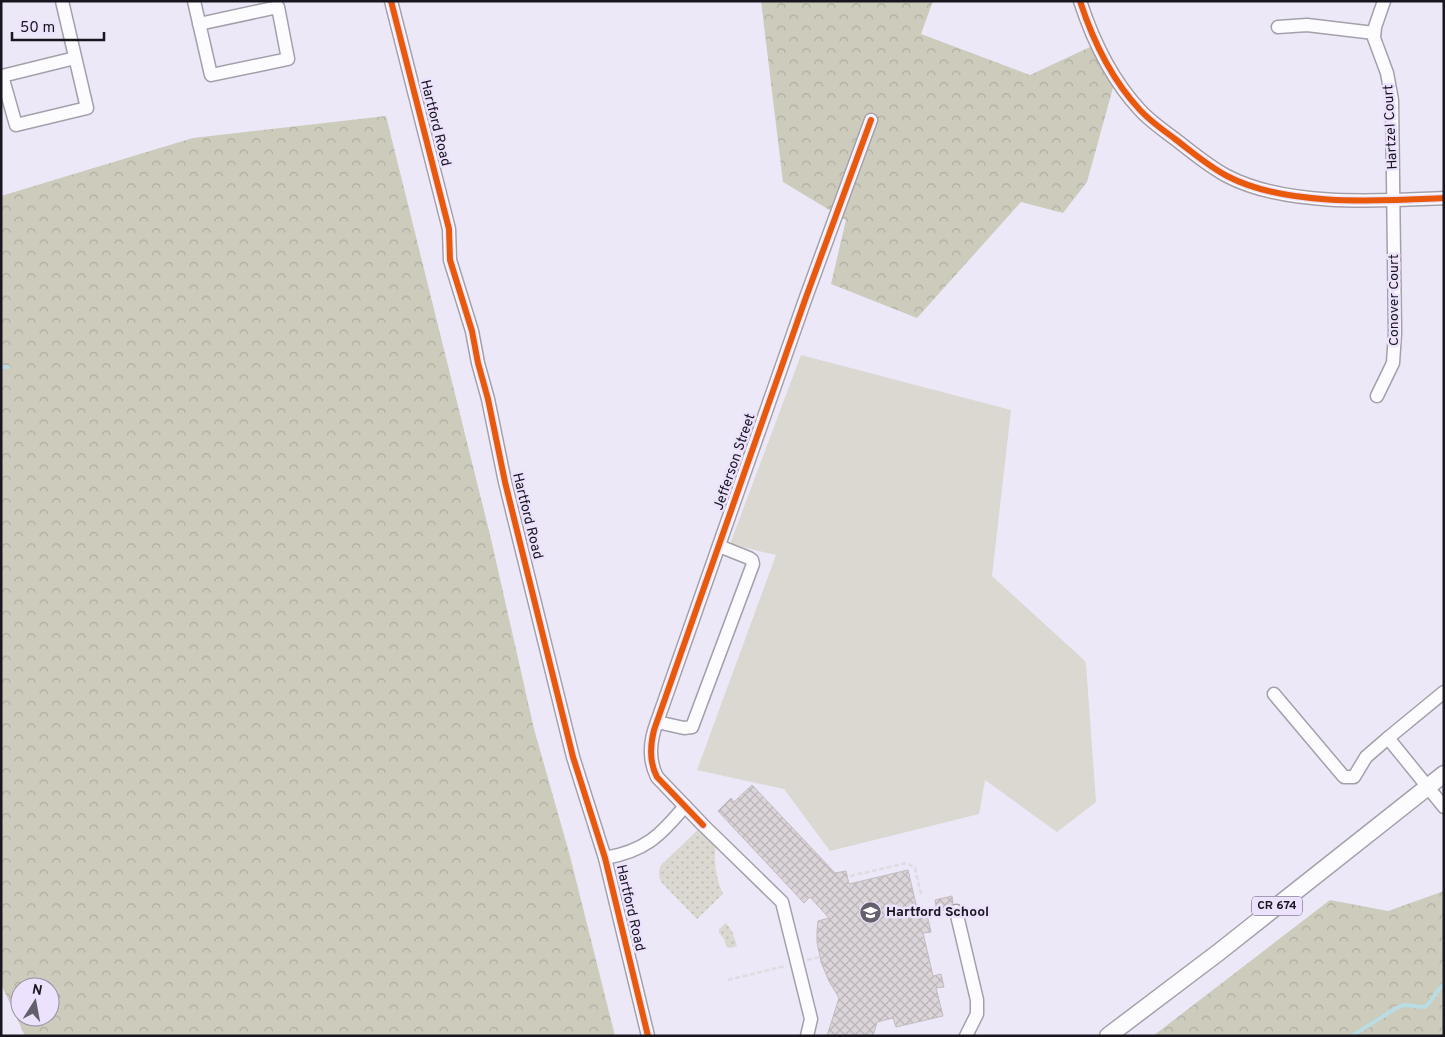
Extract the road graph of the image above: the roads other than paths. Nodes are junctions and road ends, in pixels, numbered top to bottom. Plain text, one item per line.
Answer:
1 (62, 1) edge
2 (194, 1) edge
3 (391, 1) edge
4 (1080, 1) edge
5 (1384, 1) edge
6 (199, 24) junction
7 (1278, 27) dead end
8 (1374, 33) junction
9 (75, 58) junction
10 (871, 120) dead end
11 (1444, 198) edge
12 (1394, 200) junction
13 (1377, 396) dead end
14 (719, 546) junction
15 (1444, 692) edge
16 (1274, 694) dead end
17 (656, 722) junction
18 (1388, 738) junction
19 (1444, 774) edge
20 (1427, 787) junction
21 (685, 806) junction
22 (1444, 807) edge
23 (605, 858) junction
24 (956, 911) dead end
25 (648, 1036) edge
26 (807, 1036) edge
27 (966, 1036) edge
28 (1108, 1036) edge

1 - 9 street
2 - 6 street
3 - 23 street, Hartford Road
4 - 12 street
5 - 8 street
6 - 6 street
7 - 8 street
8 - 12 street, Hartzel Court
9 - 9 street
10 - 14 street, Jefferson Street
11 - 12 street
12 - 13 street, Conover Court
14 - 17 street, Jefferson Street
14 - 17 street
15 - 18 street
16 - 18 street
17 - 21 street, Jefferson Street
18 - 20 street
19 - 20 main road, CR 674
20 - 22 street
20 - 28 main road, CR 674
21 - 23 street
21 - 26 street, Jefferson Street
23 - 25 street, Hartford Road
24 - 27 street

